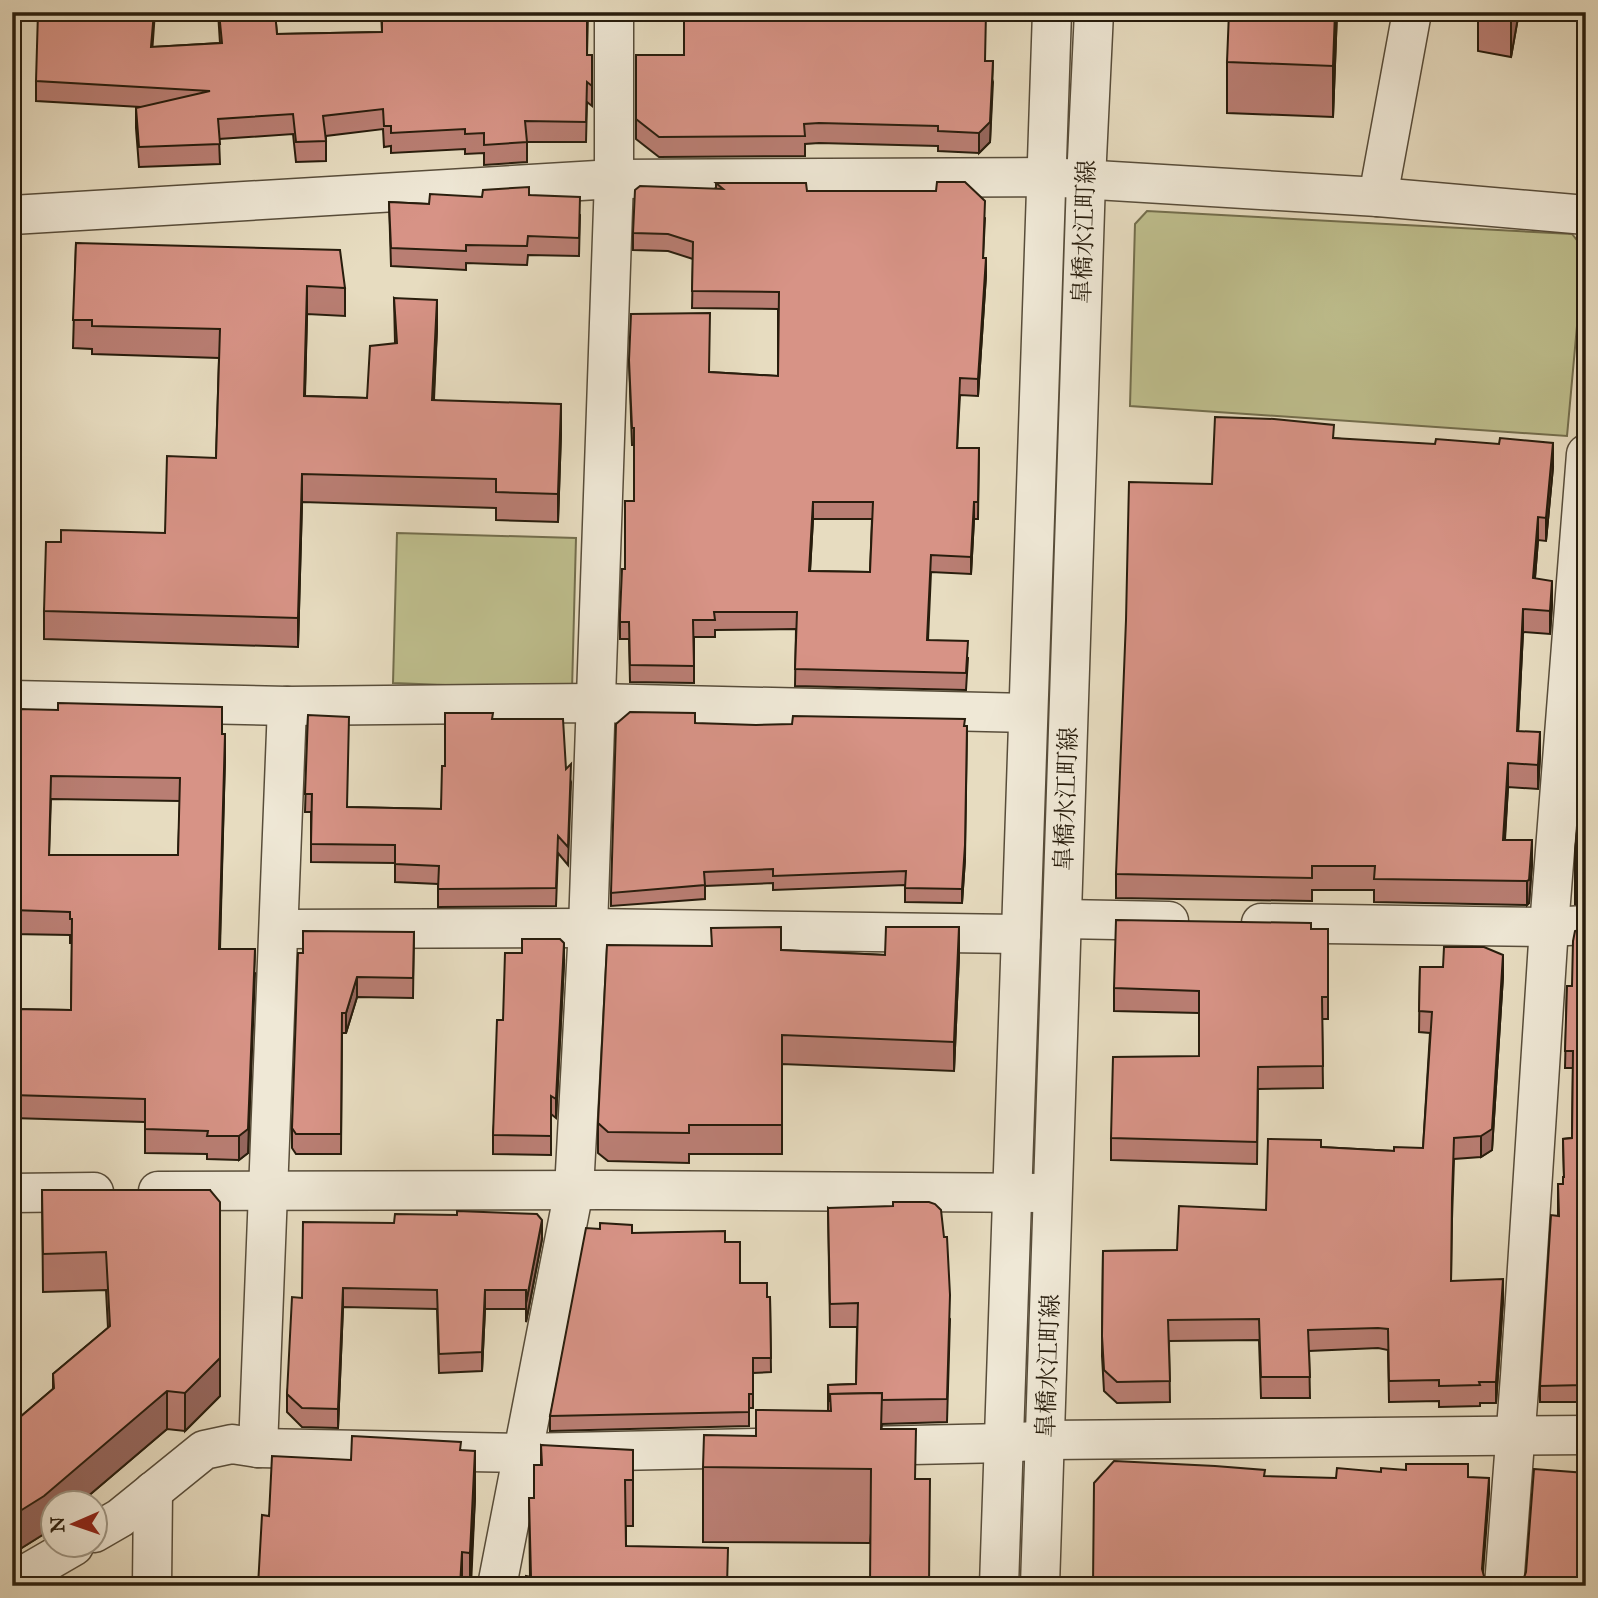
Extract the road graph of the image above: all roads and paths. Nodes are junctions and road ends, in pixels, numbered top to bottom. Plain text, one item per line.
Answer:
1 (614, 12) edge
2 (1052, 12) edge
3 (1094, 12) edge
4 (1412, 12) edge
5 (1046, 177) junction
6 (614, 179) junction
7 (1086, 180) junction
8 (1378, 197) junction
9 (12, 215) edge
10 (1586, 215) edge
11 (1586, 454) edge
12 (12, 701) edge
13 (595, 703) junction
14 (287, 706) junction
15 (1028, 713) junction
16 (1063, 919) junction
17 (1567, 926) edge
18 (588, 928) junction
19 (280, 929) junction
20 (1021, 934) junction
21 (270, 1190) junction
22 (574, 1190) junction
23 (12, 1193) edge
24 (1013, 1193) junction
25 (1054, 1194) junction
26 (1586, 1435) edge
27 (1516, 1436) junction
28 (1046, 1440) junction
29 (1005, 1443) junction
30 (790, 1447) edge
31 (832, 1447) edge
32 (258, 1448) junction
33 (522, 1453) junction
34 (153, 1491) junction
35 (108, 1525) edge
36 (48, 1560) edge
37 (12, 1581) edge
38 (152, 1586) edge
39 (497, 1586) edge
40 (999, 1586) edge
41 (1040, 1586) edge
42 (1504, 1586) edge

1 - 6 street
2 - 5 street, 皐橋水江町線
3 - 7 street, 皐橋水江町線
4 - 8 street
5 - 6 street
5 - 7 street
5 - 15 street, 皐橋水江町線
6 - 9 street
6 - 13 street
7 - 8 street
7 - 16 street, 皐橋水江町線
8 - 10 street
11 - 17 street
12 - 14 street
13 - 14 street
13 - 15 street
13 - 18 street
14 - 19 street
15 - 20 street, 皐橋水江町線
16 - 17 street
16 - 25 street, 皐橋水江町線
17 - 27 street
18 - 19 street
18 - 20 street
18 - 22 street
19 - 21 street
20 - 24 street, 皐橋水江町線
21 - 22 street
21 - 23 street
21 - 32 street
22 - 24 street
22 - 33 street
24 - 25 street
24 - 29 street, 皐橋水江町線
25 - 28 street, 皐橋水江町線
26 - 27 street
27 - 28 street
27 - 42 street
28 - 29 street
28 - 41 street, 皐橋水江町線
29 - 31 street
29 - 40 street, 皐橋水江町線
30 - 33 street
32 - 33 street
32 - 34 street
33 - 39 street
34 - 35 street
34 - 38 street
36 - 37 street

